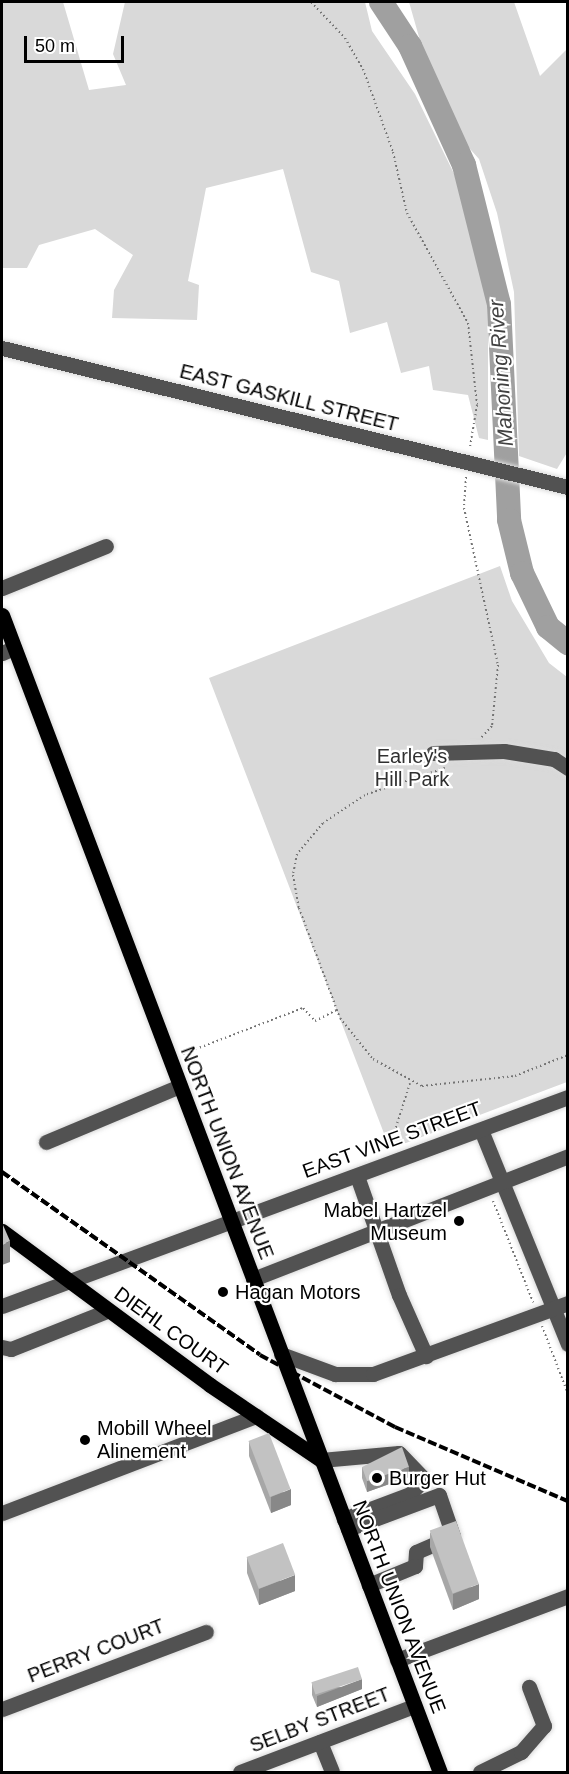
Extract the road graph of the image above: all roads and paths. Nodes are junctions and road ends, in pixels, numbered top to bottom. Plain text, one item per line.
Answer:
1 (310, 2) edge
2 (2, 348) edge
3 (471, 463) junction
4 (567, 487) edge
5 (106, 546) dead end
6 (2, 588) edge
7 (2, 615) edge
8 (8, 651) edge
9 (470, 752) junction
10 (433, 753) dead end
11 (450, 766) dead end
12 (567, 768) edge
13 (337, 1010) junction
14 (567, 1055) edge
15 (169, 1059) junction
16 (410, 1082) junction
17 (180, 1086) junction
18 (567, 1097) edge
19 (481, 1130) junction
20 (46, 1142) dead end
21 (567, 1156) edge
22 (384, 1166) junction
23 (357, 1176) junction
24 (505, 1180) junction
25 (488, 1187) junction
26 (231, 1221) junction
27 (379, 1229) junction
28 (2, 1231) edge
29 (253, 1279) junction
30 (66, 1282) junction
31 (2, 1306) edge
32 (561, 1306) edge
33 (107, 1311) junction
34 (538, 1315) junction
35 (567, 1344) edge
36 (2, 1347) edge
37 (281, 1354) junction
38 (426, 1356) junction
39 (567, 1394) edge
40 (256, 1416) junction
41 (321, 1460) junction
42 (2, 1513) edge
43 (346, 1524) junction
44 (369, 1585) junction
45 (567, 1596) edge
46 (206, 1632) dead end
47 (397, 1660) junction
48 (529, 1687) dead end
49 (414, 1706) junction
50 (2, 1709) edge
51 (320, 1742) junction
52 (250, 1771) edge
53 (332, 1773) edge
54 (440, 1773) edge
55 (480, 1773) edge

1 - 3 path
2 - 3 street, EAST GASKILL STREET
3 - 4 street, EAST GASKILL STREET
3 - 9 path
5 - 6 street
7 - 8 main road, NORTH UNION AVENUE
8 - 15 main road, NORTH UNION AVENUE
9 - 10 street
9 - 12 street
11 - 13 path
13 - 15 path
13 - 16 path
14 - 16 path
15 - 17 main road, NORTH UNION AVENUE
16 - 22 path
17 - 20 street
17 - 26 main road, NORTH UNION AVENUE
18 - 19 street, EAST VINE STREET
19 - 22 street, EAST VINE STREET
19 - 24 street
21 - 24 street
22 - 23 street, EAST VINE STREET
23 - 26 street, EAST VINE STREET
23 - 27 street
24 - 25 street
24 - 32 street
25 - 27 street
25 - 34 path
26 - 29 main road, NORTH UNION AVENUE
26 - 30 street, EAST VINE STREET
27 - 29 street
27 - 38 street
28 - 30 main road, DIEHL COURT
29 - 37 main road, NORTH UNION AVENUE
30 - 31 street, EAST VINE STREET
30 - 33 main road, DIEHL COURT
32 - 34 street
32 - 35 street
33 - 36 street
33 - 40 main road, DIEHL COURT
34 - 38 street
34 - 39 path
37 - 38 street
37 - 41 main road, NORTH UNION AVENUE
40 - 41 main road, DIEHL COURT
40 - 42 street
41 - 43 main road, NORTH UNION AVENUE
41 - 43 street
43 - 44 main road, NORTH UNION AVENUE
43 - 44 street
44 - 47 main road, NORTH UNION AVENUE
45 - 47 street
46 - 50 street, PERRY COURT
47 - 49 main road, NORTH UNION AVENUE
48 - 55 street
49 - 51 street, SELBY STREET
49 - 54 main road, NORTH UNION AVENUE
51 - 52 street, SELBY STREET
51 - 53 street

